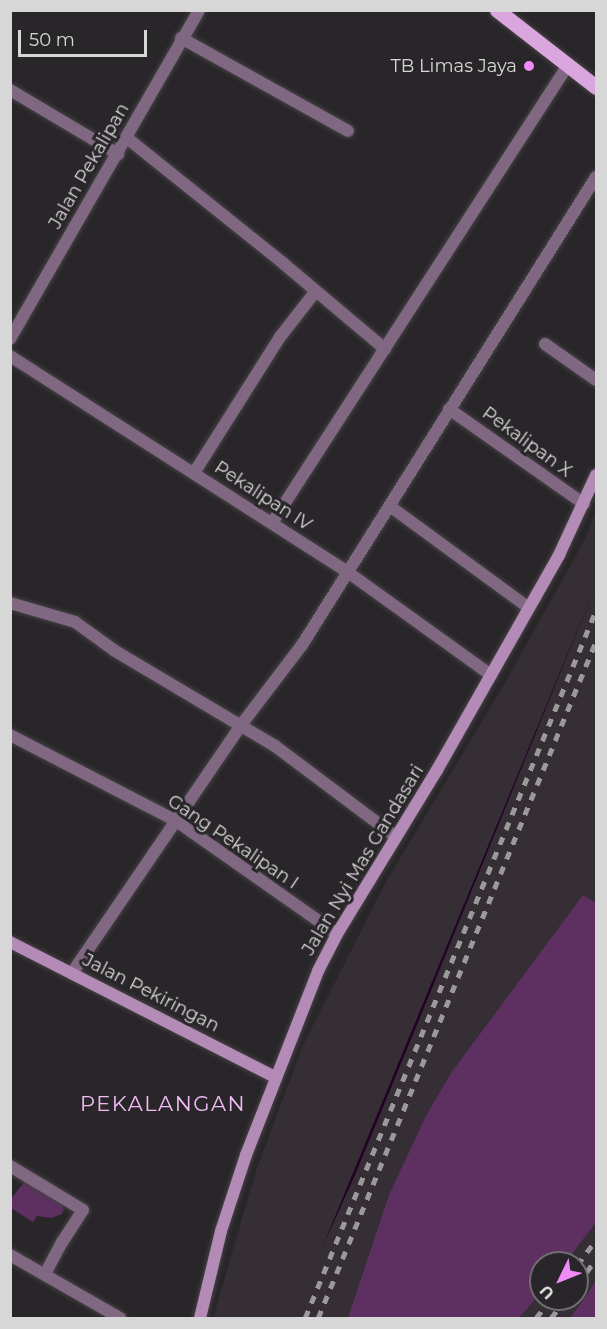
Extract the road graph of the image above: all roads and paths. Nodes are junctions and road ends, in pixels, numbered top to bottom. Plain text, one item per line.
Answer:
1 (497, 10) edge
2 (196, 11) edge
3 (181, 38) junction
4 (568, 65) junction
5 (594, 80) edge
6 (10, 90) edge
7 (348, 130) dead end
8 (127, 138) junction
9 (118, 154) junction
10 (597, 177) edge
11 (316, 291) junction
12 (10, 339) edge
13 (545, 344) dead end
14 (385, 349) junction
15 (10, 356) edge
16 (597, 380) edge
17 (449, 409) junction
18 (194, 473) junction
19 (597, 475) edge
20 (584, 504) junction
21 (391, 507) junction
22 (272, 523) junction
23 (350, 573) junction
24 (10, 603) edge
25 (529, 608) junction
26 (491, 675) junction
27 (241, 725) junction
28 (10, 735) edge
29 (175, 820) junction
30 (396, 837) junction
31 (337, 934) junction
32 (10, 942) edge
33 (72, 973) junction
34 (275, 1077) junction
35 (10, 1166) edge
36 (12, 1259) edge
37 (45, 1274) junction
38 (120, 1318) edge
39 (200, 1318) edge

1 - 4 main road
2 - 3 street, Jalan Pekalipan
3 - 7 street
3 - 8 street, Jalan Pekalipan
4 - 5 main road
4 - 14 street
6 - 9 street
8 - 9 street, Jalan Pekalipan
8 - 11 street
9 - 12 street, Jalan Pekalipan
10 - 17 street
11 - 14 street
11 - 18 street
13 - 16 street
14 - 22 street
15 - 18 street, Pekalipan IV
17 - 20 street, Pekalipan X
17 - 21 street
18 - 22 street, Pekalipan IV
19 - 20 main road, Jalan Nyi Mas Gandasari
20 - 25 main road, Jalan Nyi Mas Gandasari
21 - 23 street
21 - 25 street
22 - 23 street, Pekalipan IV
23 - 26 street, Pekalipan IV
23 - 27 street
24 - 27 street
25 - 26 main road, Jalan Nyi Mas Gandasari
26 - 30 main road, Jalan Nyi Mas Gandasari
27 - 29 street
27 - 30 street
28 - 29 street, Gang Pekalipan I
29 - 31 street, Gang Pekalipan I
29 - 33 street
30 - 31 main road, Jalan Nyi Mas Gandasari
31 - 34 main road, Jalan Nyi Mas Gandasari
32 - 33 main road, Jalan Pekiringan
33 - 34 main road, Jalan Pekiringan
34 - 39 main road, Jalan Nyi Mas Gandasari
35 - 37 street
36 - 37 street
37 - 38 street

